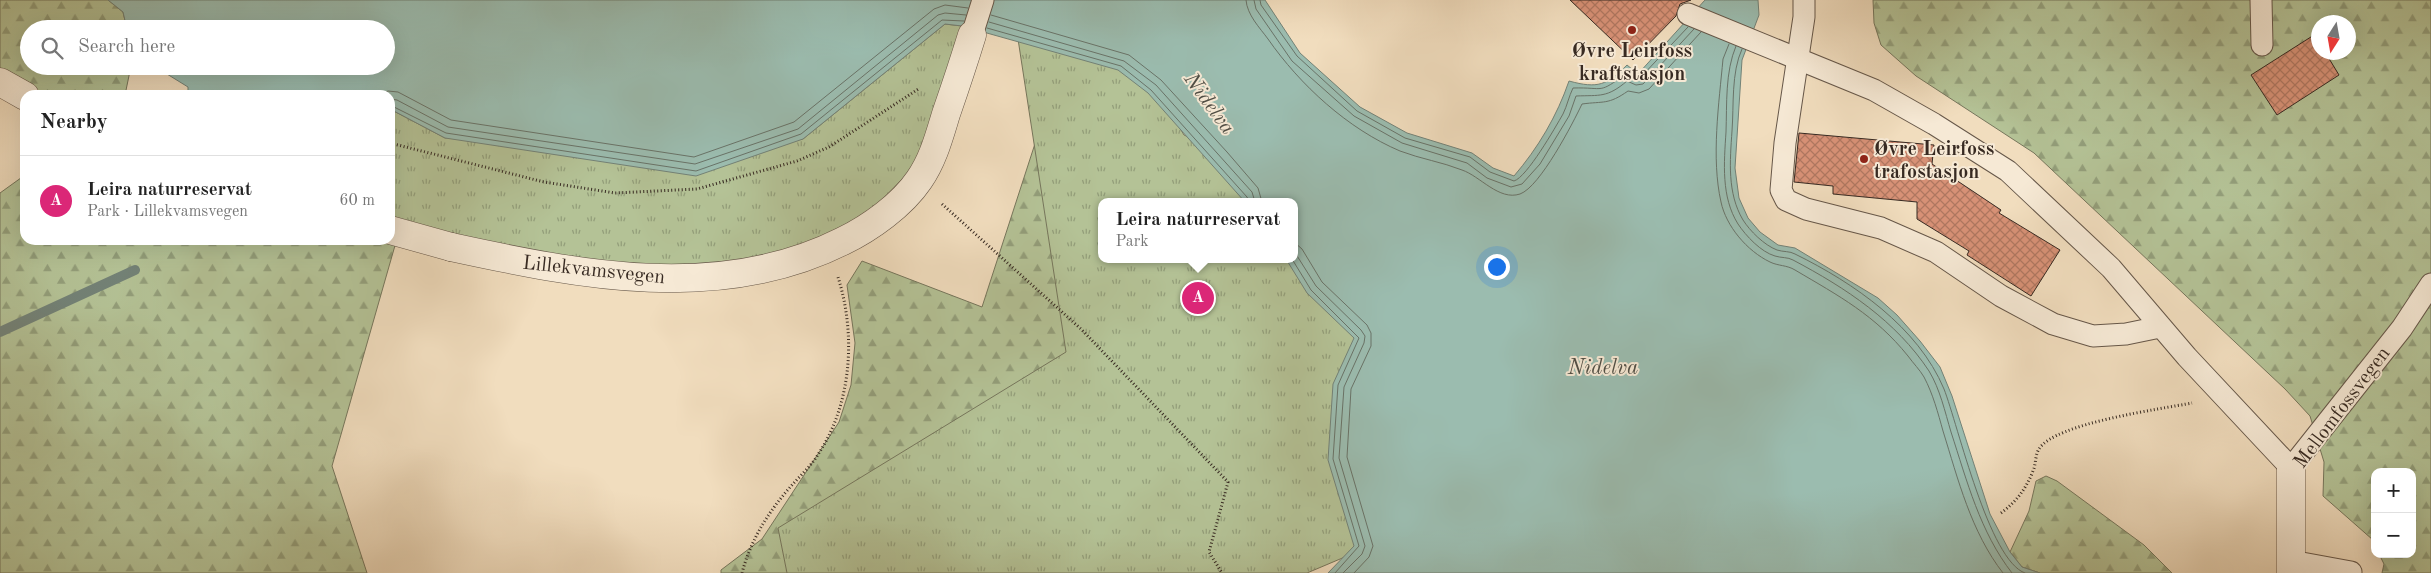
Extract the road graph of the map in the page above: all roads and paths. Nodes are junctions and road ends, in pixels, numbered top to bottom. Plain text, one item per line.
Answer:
1 (983, 0) edge
2 (1804, 0) edge
3 (2261, 0) edge
4 (1688, 14) dead end
5 (972, 35) joint
6 (2262, 45) dead end
7 (1789, 57) junction
8 (0, 82) edge
9 (925, 85) dead end
10 (20, 93) edge
11 (395, 144) edge
12 (917, 182) junction
13 (395, 231) edge
14 (826, 250) junction
15 (2431, 284) edge
16 (2160, 327) junction
17 (2224, 397) junction
18 (2291, 468) junction
19 (2001, 513) dead end
20 (2291, 567) edge
21 (2351, 572) dead end
22 (742, 573) edge
23 (1222, 573) edge

1 - 5 lane
2 - 7 lane
3 - 6 lane
4 - 7 lane
5 - 12 street, Lillekvamsvegen
7 - 16 lane
7 - 16 lane
8 - 10 street
9 - 11 path
12 - 14 street, Lillekvamsvegen
12 - 23 path
13 - 14 street, Lillekvamsvegen
14 - 22 path
15 - 18 lane, Mellomfossvegen
16 - 17 lane
17 - 18 lane
17 - 19 path
18 - 20 street, Mellomfossvegen
20 - 21 lane

